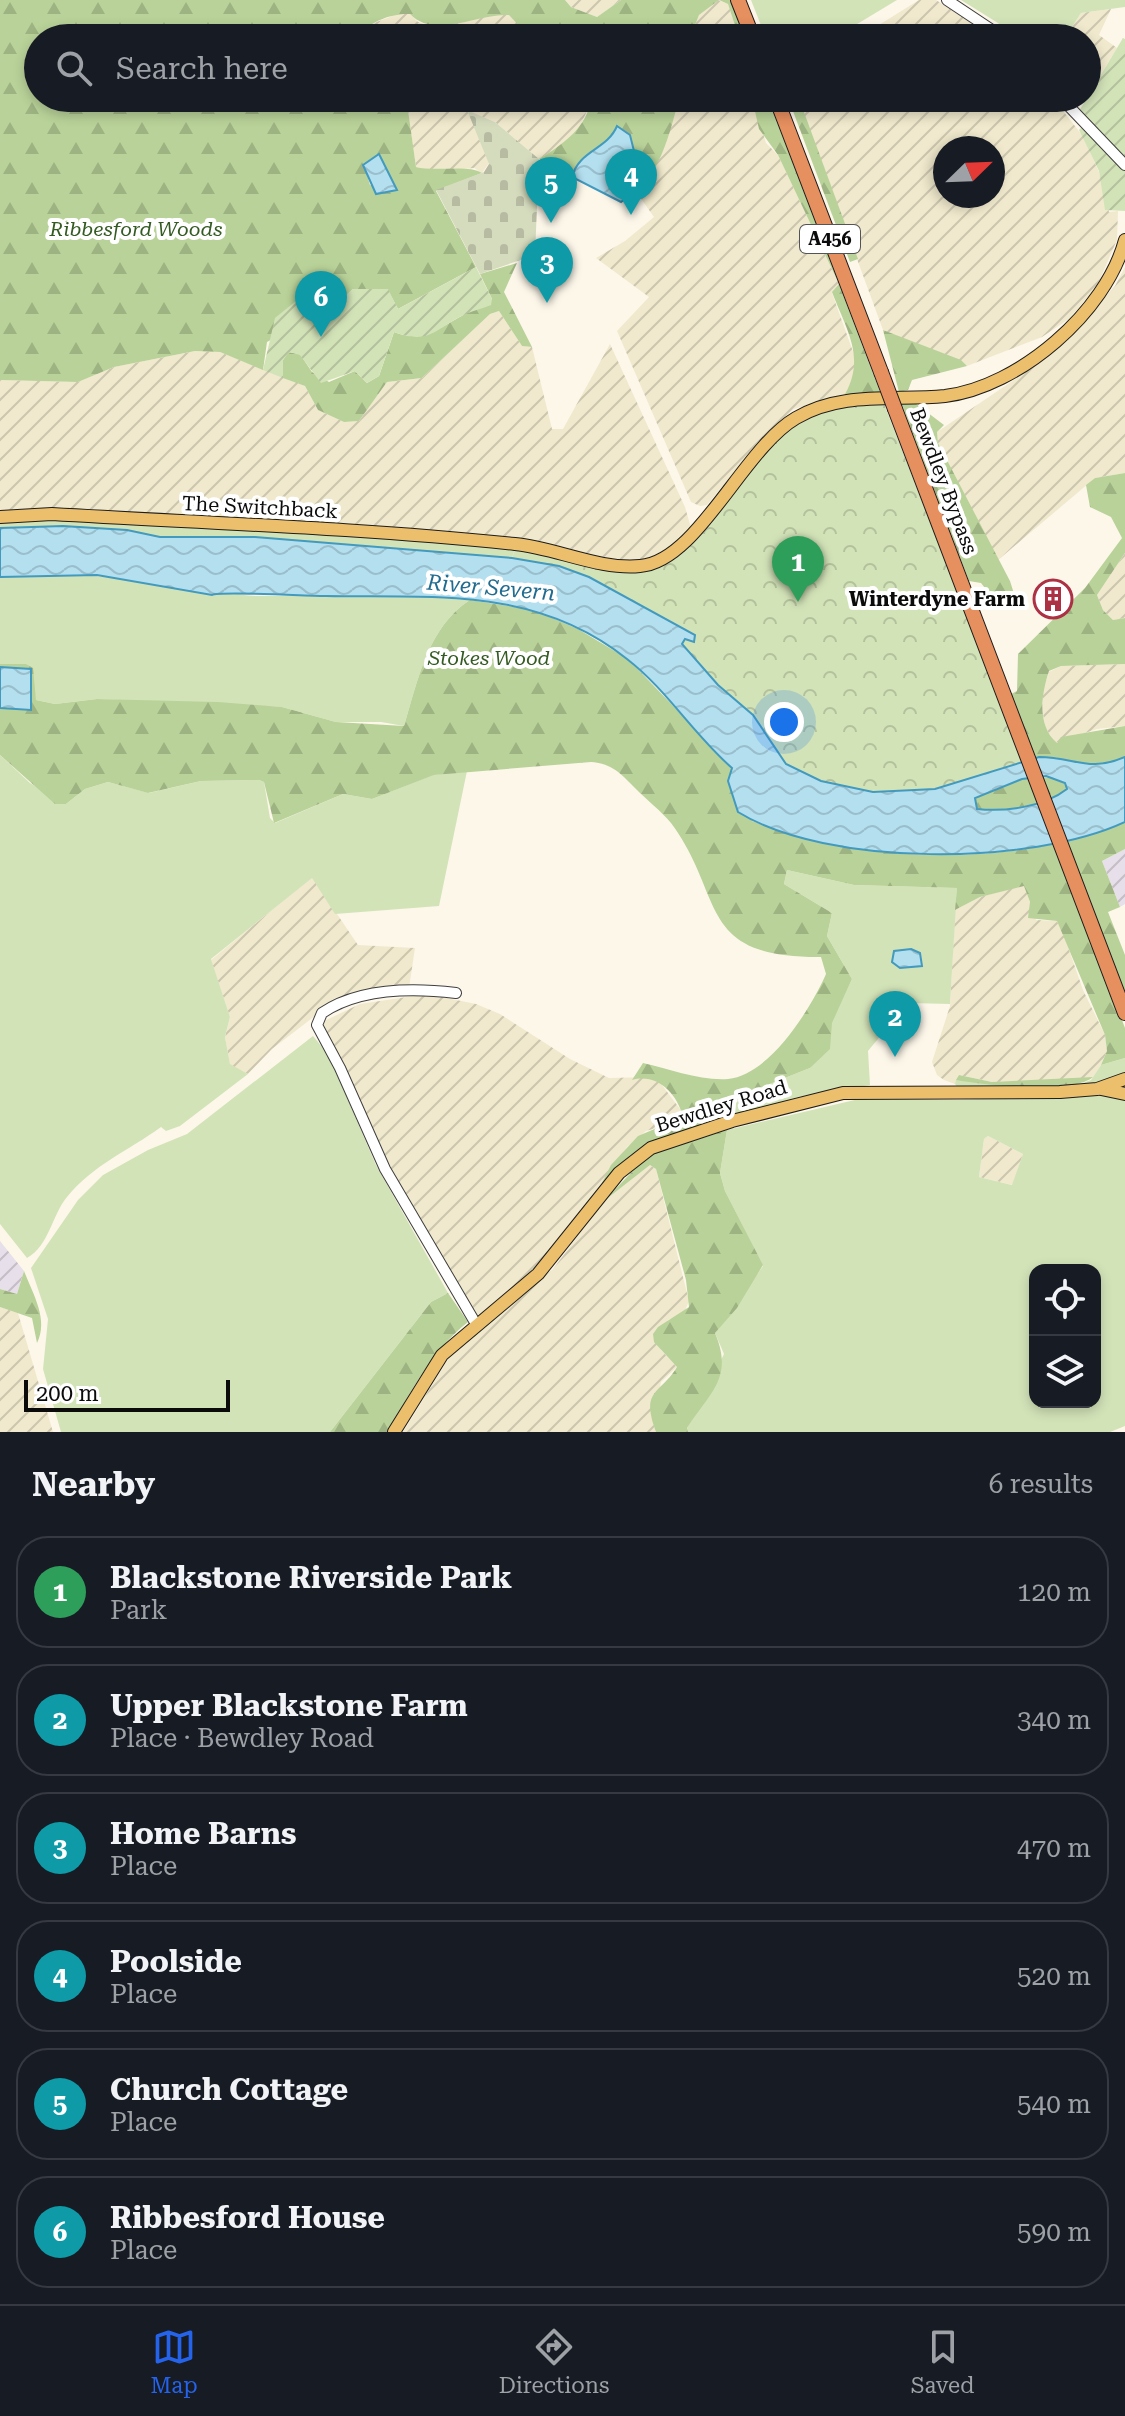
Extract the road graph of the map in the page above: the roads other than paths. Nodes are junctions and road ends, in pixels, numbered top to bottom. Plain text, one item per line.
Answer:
1 (738, 0) edge
2 (947, 0) edge
3 (747, 24) edge
4 (983, 24) edge
5 (781, 112) edge
6 (1074, 112) edge
7 (1125, 165) edge
8 (1125, 240) edge
9 (0, 517) edge
10 (456, 993) dead end
11 (1125, 1013) edge
12 (1125, 1079) edge
13 (1097, 1089) junction
14 (1125, 1094) edge
15 (476, 1324) junction
16 (394, 1432) edge

1 - 3 highway
2 - 4 street
5 - 11 highway, Bewdley Bypass / A456, bridge
6 - 7 street
8 - 9 main road, The Switchback
10 - 15 street
12 - 13 main road, Bewdley Road
13 - 14 main road, Bewdley Road
13 - 15 main road, Bewdley Road
15 - 16 main road, Bewdley Road

